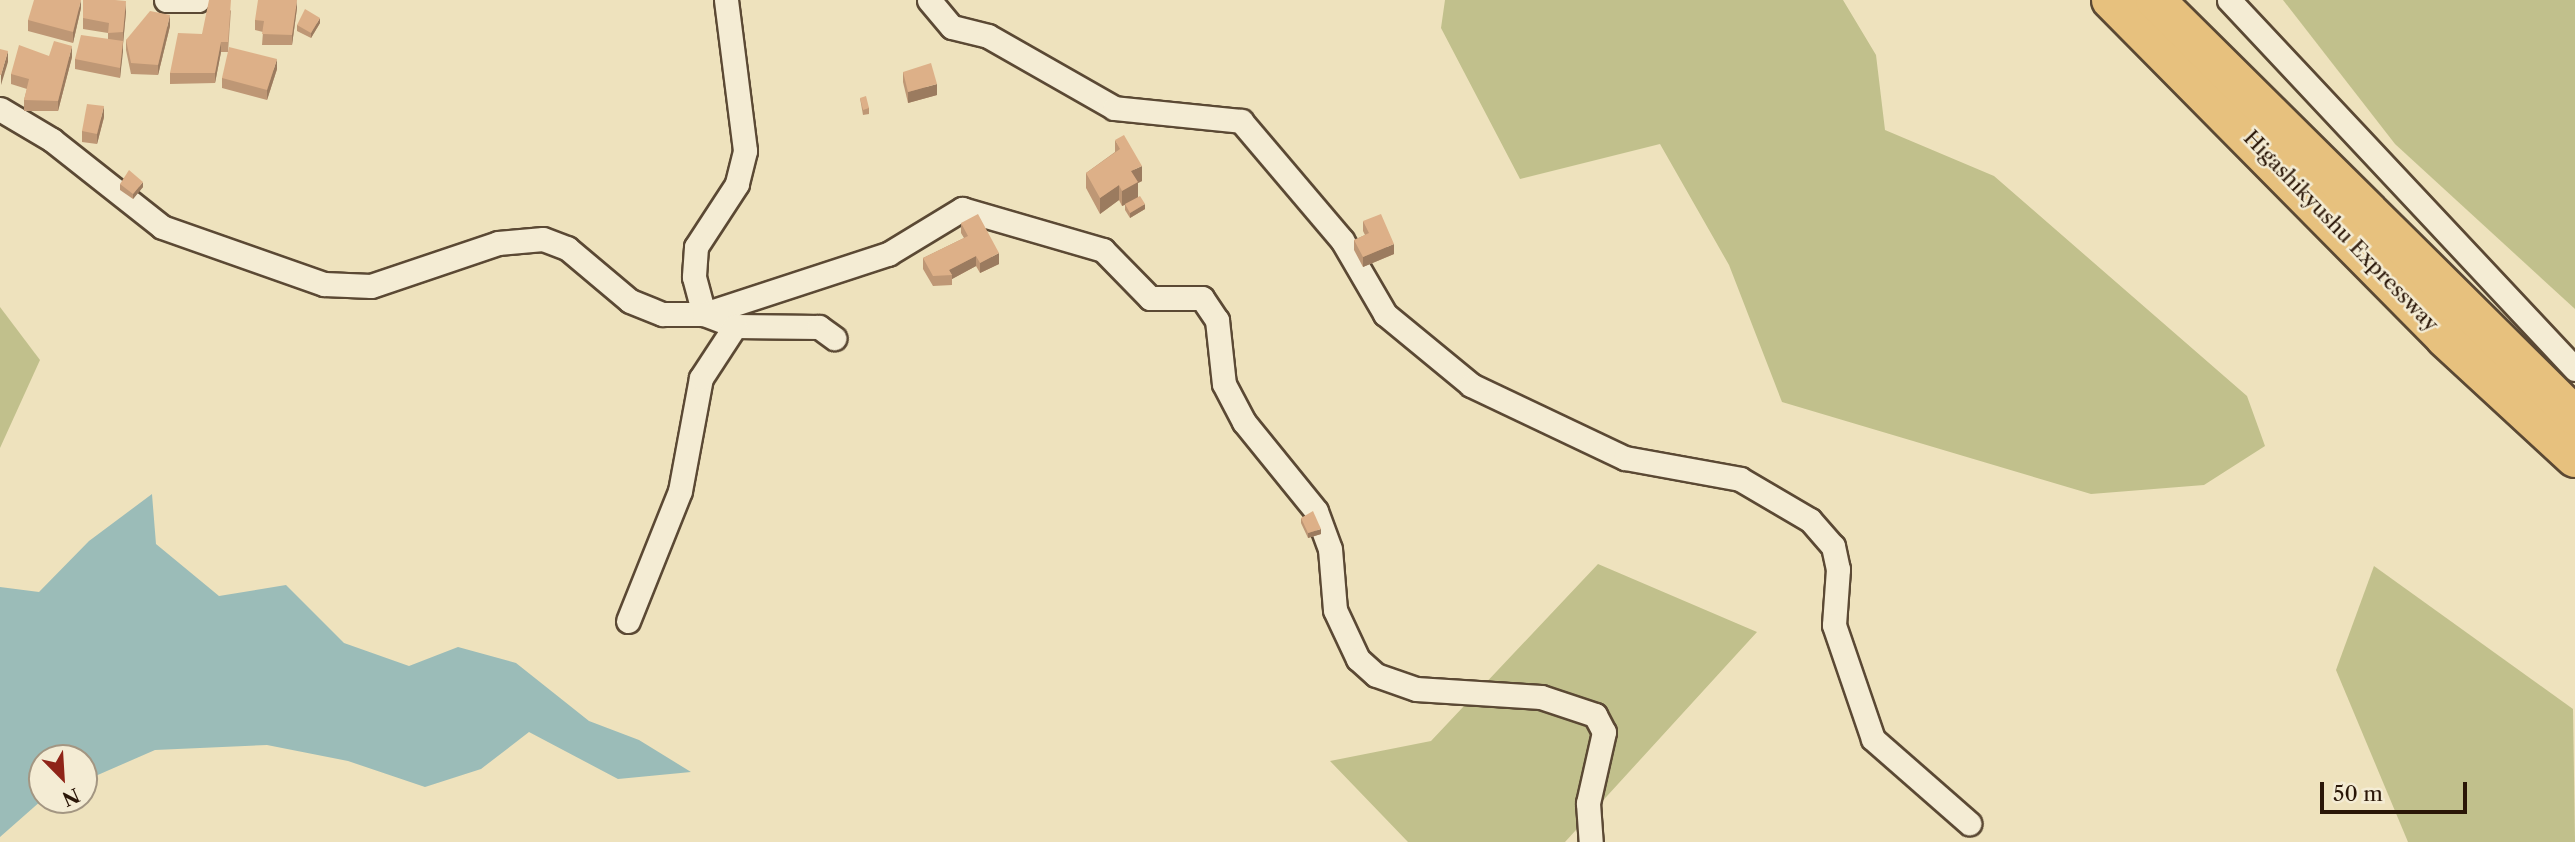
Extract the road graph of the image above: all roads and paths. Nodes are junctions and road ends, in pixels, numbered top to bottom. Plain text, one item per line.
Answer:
1 (166, 0) edge
2 (198, 0) edge
3 (726, 0) edge
4 (929, 0) edge
5 (2111, 0) edge
6 (2155, 0) edge
7 (2229, 0) edge
8 (0, 109) edge
9 (704, 314) junction
10 (735, 326) junction
11 (834, 338) dead end
12 (2575, 369) edge
13 (2575, 416) edge
14 (2575, 458) edge
15 (628, 621) dead end
16 (1969, 823) dead end
17 (1591, 842) edge

1 - 2 street
3 - 9 street
4 - 16 street
5 - 14 highway, Higashikyushu Expressway
6 - 13 highway, Higashikyushu Expressway
7 - 12 street
8 - 9 street
9 - 10 street
9 - 17 street
10 - 11 street
10 - 15 street

